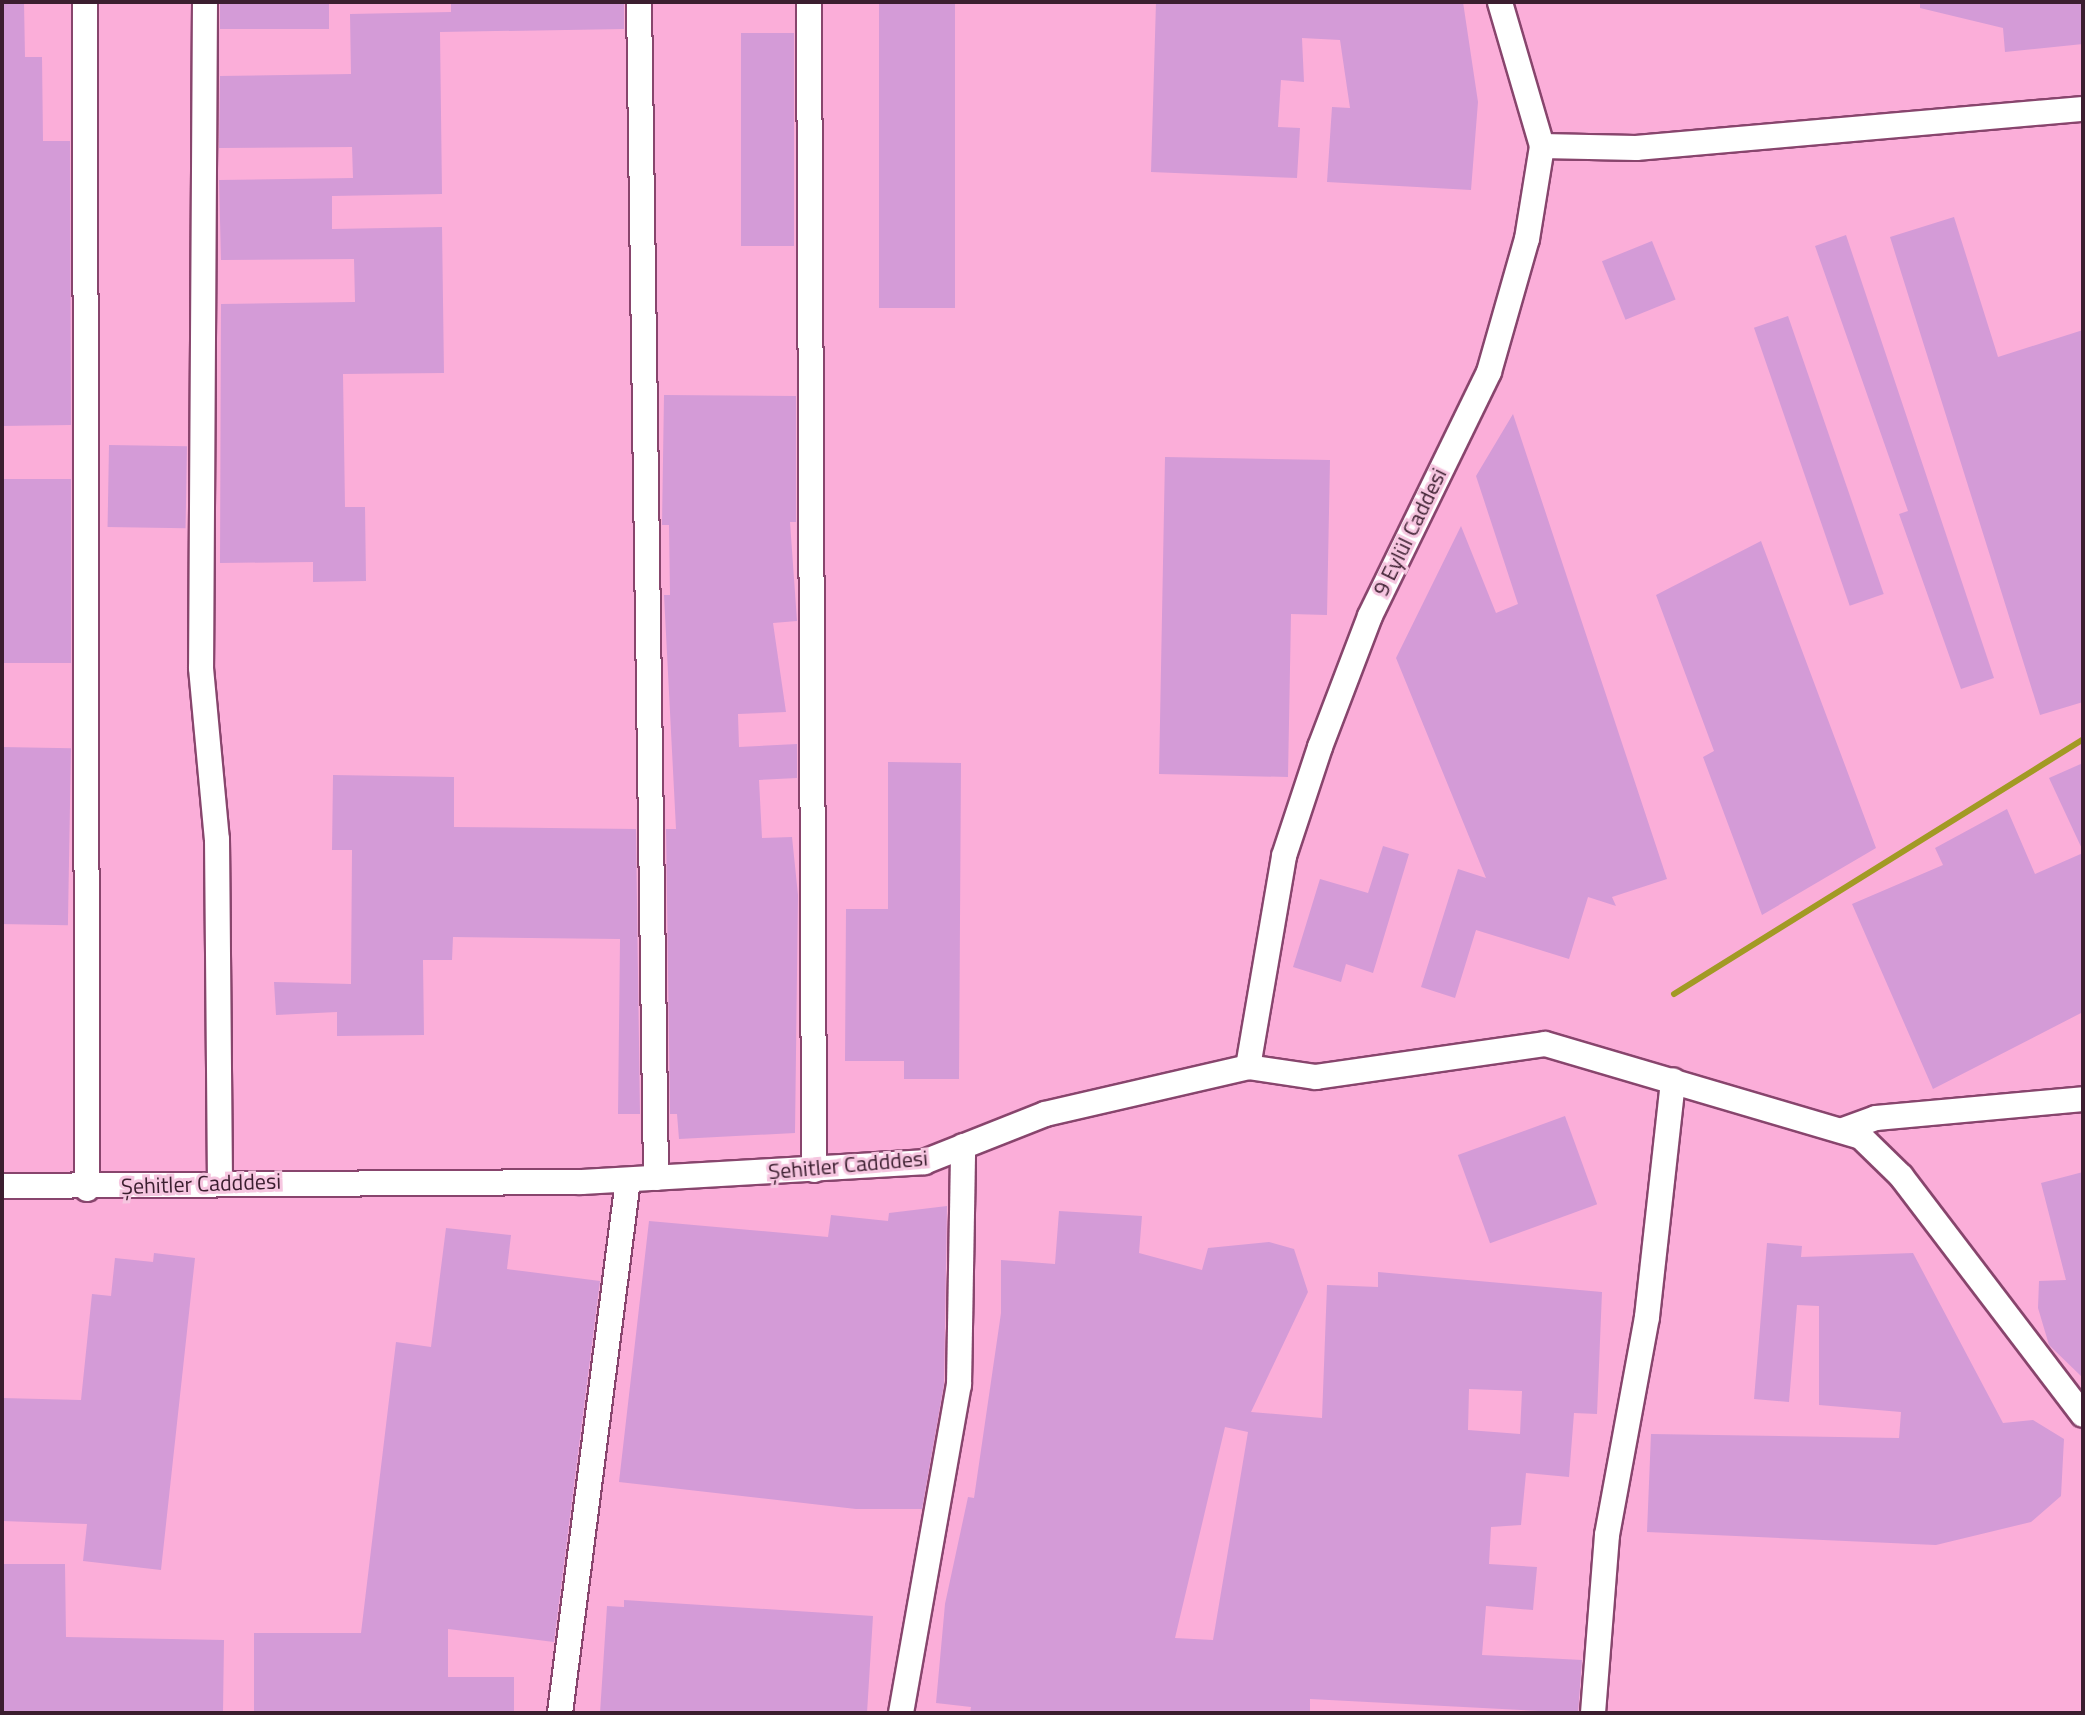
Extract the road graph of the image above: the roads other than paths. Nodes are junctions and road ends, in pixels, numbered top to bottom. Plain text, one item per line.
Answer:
1 (85, 2) edge
2 (205, 2) edge
3 (639, 2) edge
4 (809, 2) edge
5 (1500, 2) edge
6 (2083, 109) edge
7 (1542, 146) junction
8 (1248, 1067) junction
9 (1673, 1080) junction
10 (2083, 1099) edge
11 (1843, 1130) junction
12 (963, 1146) junction
13 (814, 1170) junction
14 (656, 1178) junction
15 (628, 1180) junction
16 (220, 1182) junction
17 (87, 1189) junction
18 (6, 1192) edge
19 (2083, 1415) edge
20 (560, 1713) edge
21 (901, 1713) edge
22 (1593, 1713) edge

1 - 17 street
2 - 16 street
3 - 14 street
4 - 13 street
5 - 7 street, 9 Eylül Caddesi
6 - 7 street
7 - 8 street, 9 Eylül Caddesi
8 - 9 street, Şehitler Cadddesi
8 - 12 street, Şehitler Cadddesi
9 - 11 street, Şehitler Cadddesi
9 - 22 street
10 - 11 street
11 - 19 street, Şehitler Cadddesi
12 - 13 street, Şehitler Cadddesi
12 - 21 street
13 - 14 street, Şehitler Cadddesi
14 - 15 street, Şehitler Cadddesi
15 - 16 street, Şehitler Cadddesi
15 - 20 street
16 - 17 street, Şehitler Cadddesi
17 - 18 street, Şehitler Cadddesi

